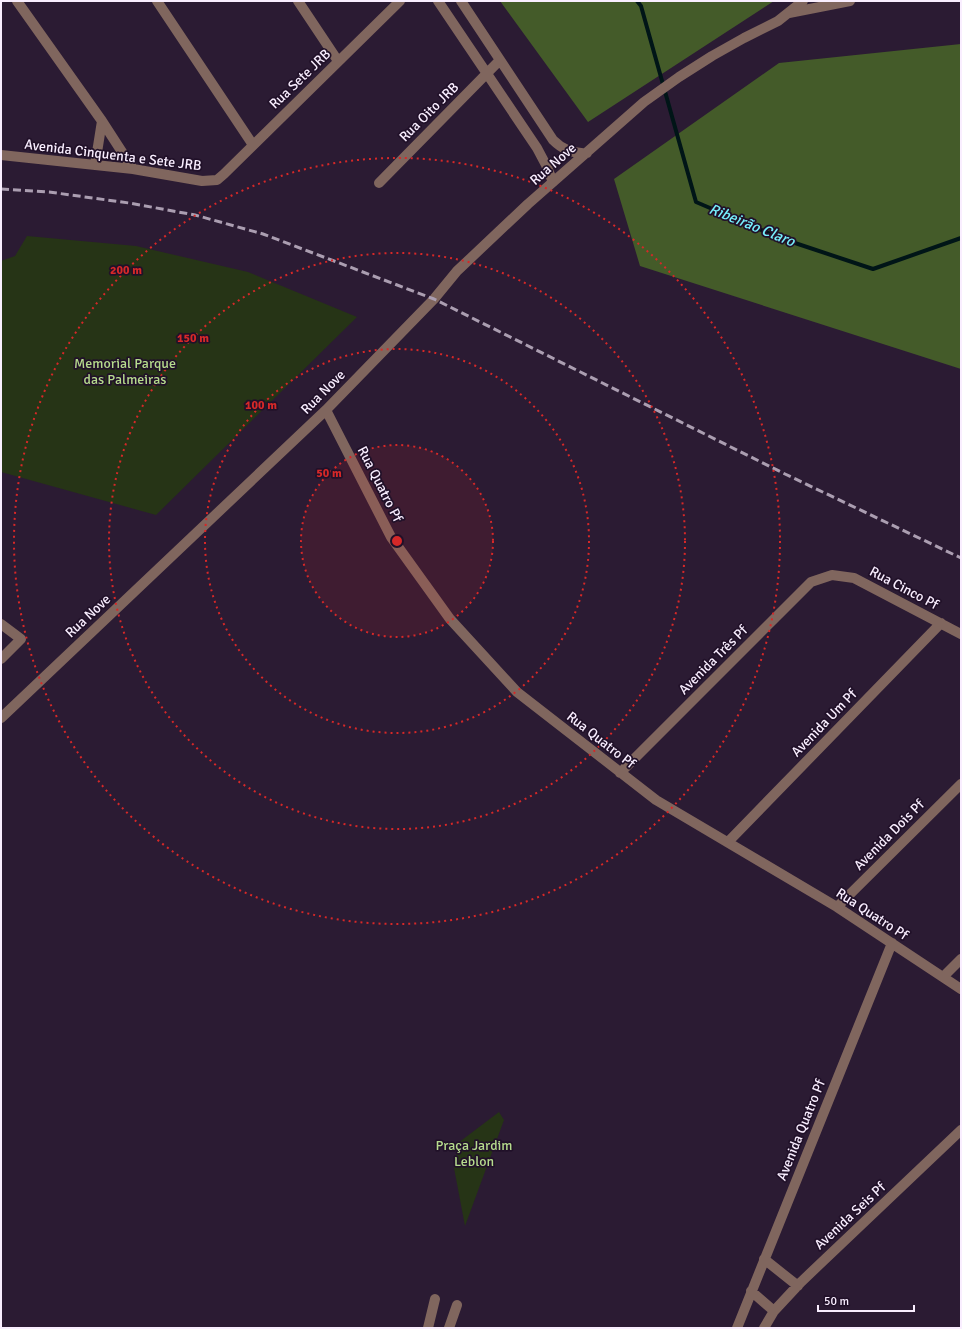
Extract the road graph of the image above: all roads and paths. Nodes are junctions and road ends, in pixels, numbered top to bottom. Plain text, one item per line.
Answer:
1 (17, 1) edge
2 (157, 1) edge
3 (298, 1) edge
4 (400, 1) edge
5 (438, 1) edge
6 (461, 1) edge
7 (804, 1) edge
8 (850, 1) edge
9 (788, 13) junction
10 (500, 60) junction
11 (338, 61) junction
12 (486, 73) junction
13 (102, 121) junction
14 (253, 145) junction
15 (587, 153) junction
16 (1, 155) edge
17 (95, 165) junction
18 (133, 169) junction
19 (220, 177) joint
20 (553, 182) junction
21 (379, 183) dead end
22 (326, 410) junction
23 (832, 575) joint
24 (941, 623) junction
25 (1, 624) edge
26 (961, 634) edge
27 (1, 659) edge
28 (1, 718) edge
29 (620, 773) junction
30 (961, 784) edge
31 (728, 842) junction
32 (837, 907) junction
33 (892, 943) junction
34 (961, 960) edge
35 (943, 977) junction
36 (961, 989) edge
37 (961, 1130) edge
38 (764, 1259) junction
39 (798, 1286) junction
40 (751, 1291) junction
41 (435, 1299) dead end
42 (457, 1305) dead end
43 (774, 1311) junction
44 (428, 1328) edge
45 (449, 1328) edge
46 (736, 1328) edge
47 (764, 1328) edge

1 - 13 street
2 - 14 street
3 - 11 street
4 - 11 street, Rua Sete JRB
5 - 12 street
6 - 10 street
7 - 9 street, Rua Nove
8 - 9 street
9 - 15 street, Rua Nove
10 - 12 street, Rua Oito JRB
10 - 15 street
11 - 14 street, Rua Sete JRB
12 - 20 street
12 - 21 street, Rua Oito JRB
13 - 17 street
13 - 18 street
14 - 19 street, Rua Sete JRB
15 - 20 street, Rua Nove
16 - 17 street, Avenida Cinquenta e Sete JRB
17 - 18 street, Avenida Cinquenta e Sete JRB
18 - 19 street, Avenida Cinquenta e Sete JRB
20 - 22 street, Rua Nove
22 - 28 street, Rua Nove
22 - 29 street, Rua Quatro Pf
23 - 24 street, Rua Cinco Pf
23 - 29 street, Avenida Três Pf
24 - 26 street, Rua Cinco Pf
24 - 31 street, Avenida Um Pf
25 - 27 street
29 - 31 street, Rua Quatro Pf
30 - 32 street, Avenida Dois Pf
31 - 32 street, Rua Quatro Pf
32 - 33 street, Rua Quatro Pf
33 - 35 street, Rua Quatro Pf
33 - 38 street, Avenida Quatro Pf
34 - 35 street
35 - 36 street, Rua Quatro Pf
37 - 39 street, Avenida Seis Pf
38 - 39 street
38 - 40 street, Avenida Quatro Pf
39 - 43 street, Avenida Seis Pf
40 - 43 street
40 - 46 street, Avenida Quatro Pf
41 - 44 street
42 - 45 street
43 - 47 street, Avenida Seis Pf

